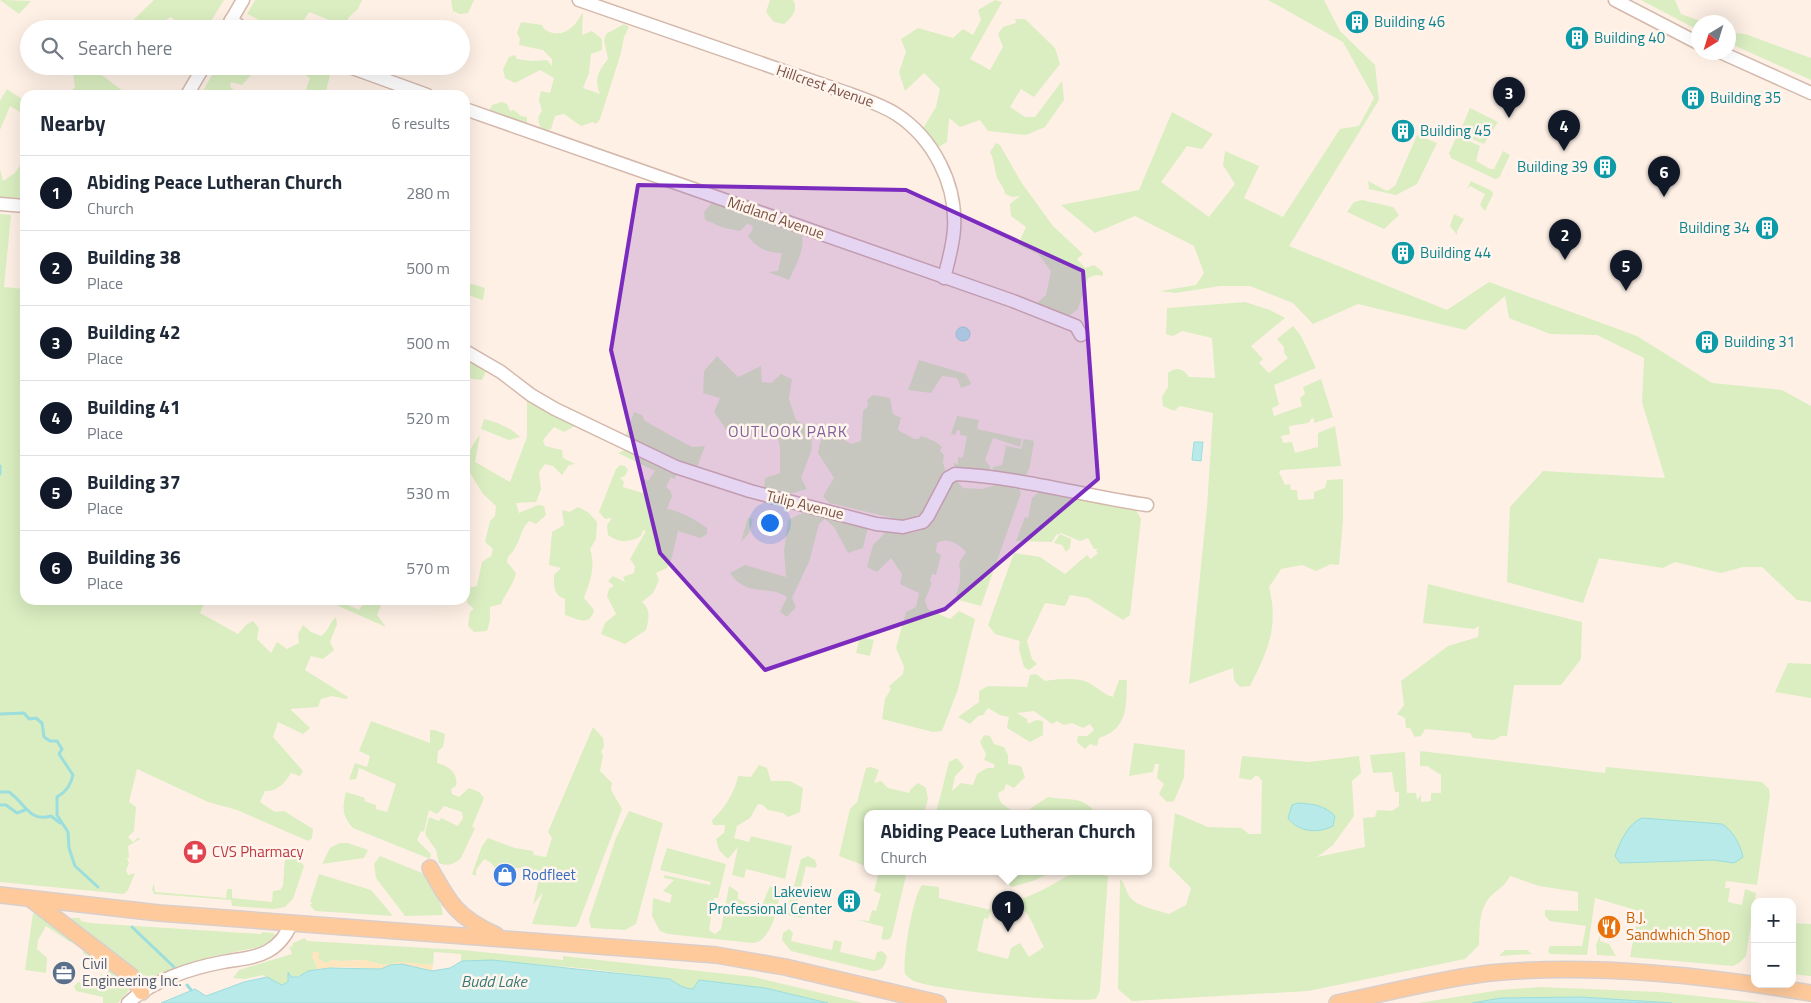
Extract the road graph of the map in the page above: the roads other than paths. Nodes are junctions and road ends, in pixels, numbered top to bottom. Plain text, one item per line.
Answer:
1 (243, 0) edge
2 (580, 0) edge
3 (1615, 0) edge
4 (231, 20) edge
5 (1691, 38) edge
6 (1736, 59) edge
7 (199, 75) edge
8 (372, 75) edge
9 (190, 90) edge
10 (413, 90) edge
11 (1811, 93) edge
12 (470, 111) edge
13 (0, 204) edge
14 (20, 206) edge
15 (944, 278) junction
16 (1080, 335) dead end
17 (470, 354) edge
18 (1147, 505) dead end
19 (430, 868) dead end
20 (0, 894) edge
21 (31, 899) junction
22 (292, 922) junction
23 (504, 938) junction
24 (142, 992) junction
25 (1811, 993) edge
26 (128, 1003) edge
27 (938, 1003) edge
28 (1337, 1003) edge

1 - 4 street
2 - 15 street, Hillcrest Avenue
3 - 5 street
6 - 11 street
7 - 9 street
8 - 10 street
12 - 15 street, Midland Avenue
13 - 14 street
15 - 16 street, Midland Avenue
17 - 18 street, Tulip Avenue
19 - 23 main road
20 - 21 main road
21 - 22 main road
21 - 24 main road
22 - 23 main road
22 - 24 street
23 - 27 main road
24 - 26 street
25 - 28 main road

